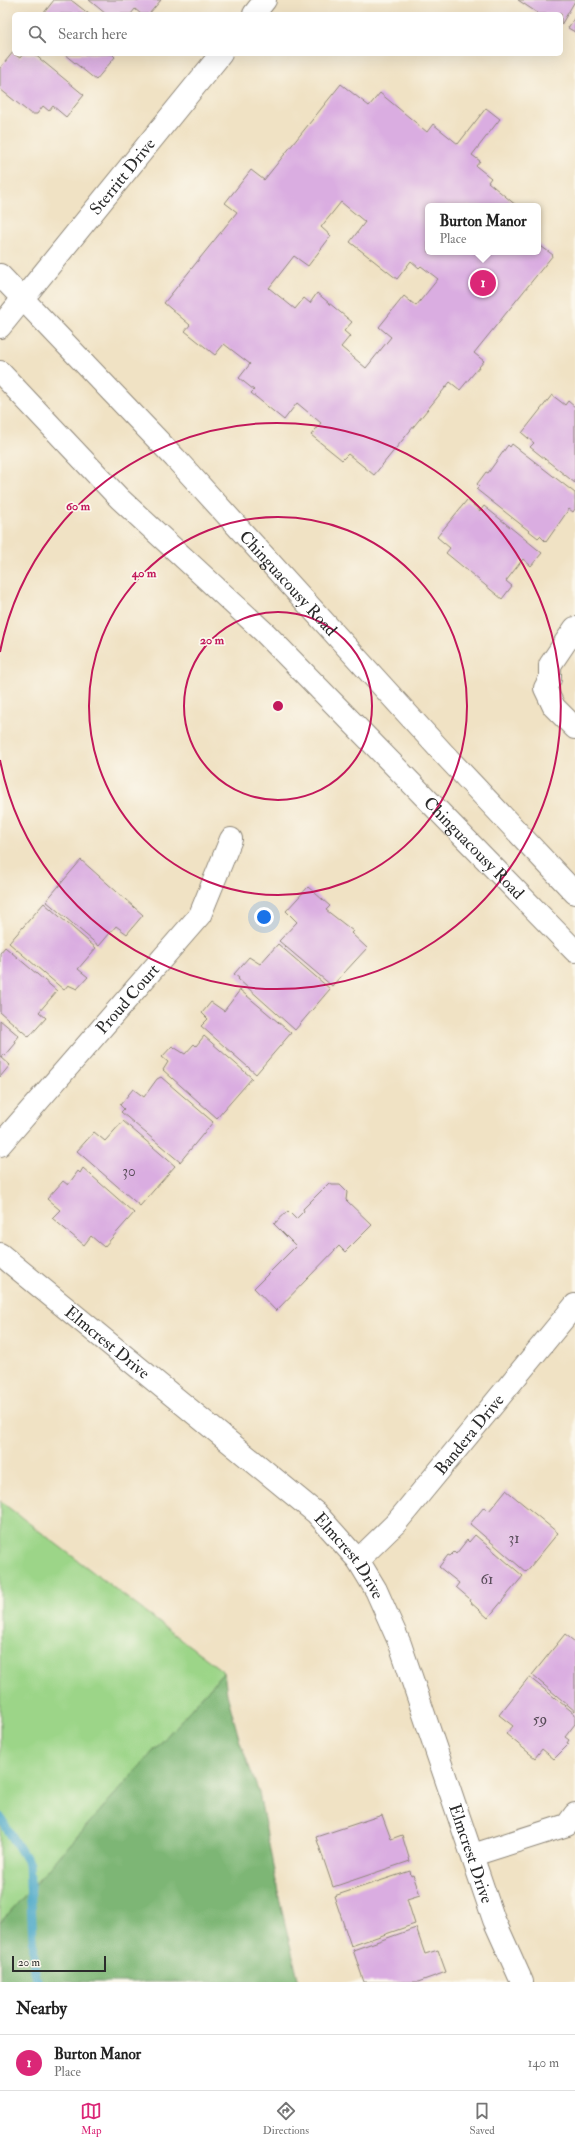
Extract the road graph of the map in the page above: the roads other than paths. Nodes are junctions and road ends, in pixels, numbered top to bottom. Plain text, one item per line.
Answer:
1 (265, 0) edge
2 (256, 12) edge
3 (219, 56) edge
4 (0, 275) edge
5 (22, 299) junction
6 (0, 327) edge
7 (0, 372) edge
8 (575, 628) edge
9 (575, 728) edge
10 (230, 839) dead end
11 (575, 893) edge
12 (575, 951) edge
13 (0, 1145) edge
14 (0, 1254) edge
15 (575, 1305) edge
16 (358, 1560) junction
17 (575, 1814) edge
18 (473, 1855) junction
19 (522, 1982) edge

1 - 2 street
3 - 5 street, Sterritt Drive
4 - 5 street, Chinguacousy Road
5 - 6 street, Sterritt Drive
5 - 11 street, Chinguacousy Road
7 - 12 street, Chinguacousy Road
8 - 9 street
10 - 13 street, Proud Court
14 - 16 street, Elmcrest Drive
15 - 16 street, Bandera Drive
16 - 18 street, Elmcrest Drive
17 - 18 street
18 - 19 street, Elmcrest Drive

